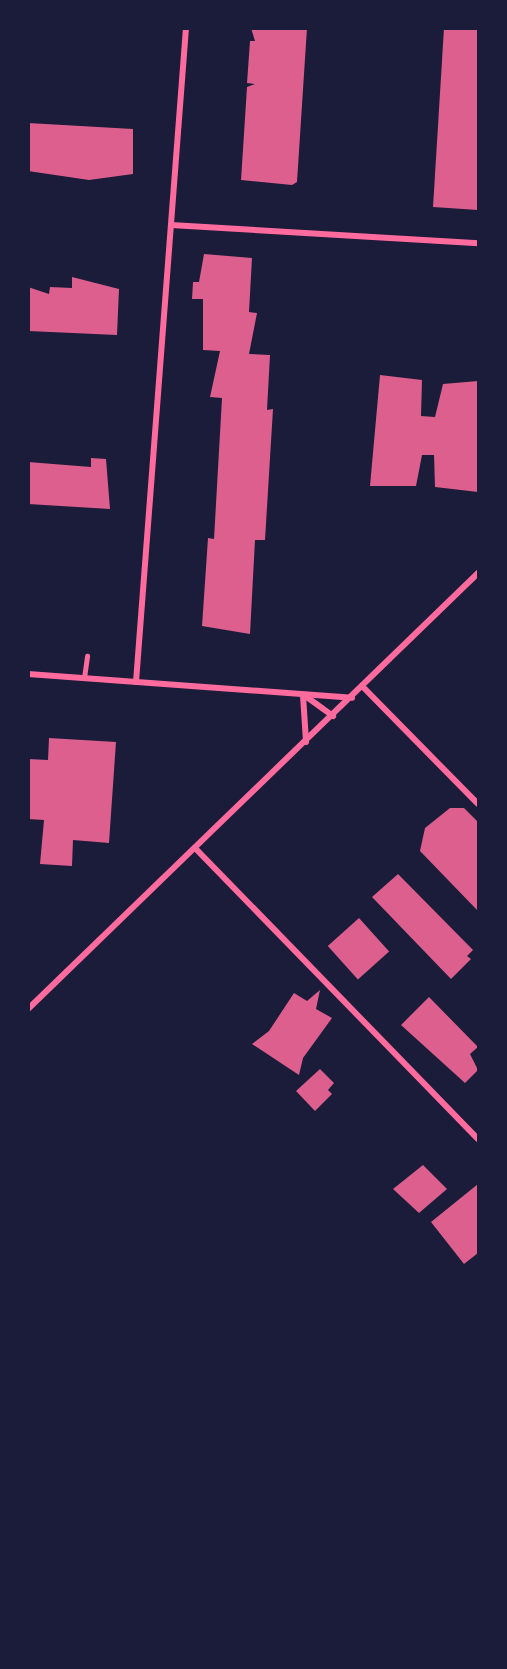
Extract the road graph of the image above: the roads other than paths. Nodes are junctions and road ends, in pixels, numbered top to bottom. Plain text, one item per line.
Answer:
1 (186, 28) edge
2 (171, 225) junction
3 (478, 243) edge
4 (478, 573) edge
5 (87, 656) dead end
6 (28, 674) edge
7 (84, 678) junction
8 (136, 682) junction
9 (363, 687) junction
10 (303, 695) junction
11 (352, 698) junction
12 (333, 716) junction
13 (306, 742) junction
14 (478, 804) edge
15 (195, 848) junction
16 (28, 1009) edge
17 (478, 1139) edge

1 - 2 street
2 - 3 street
2 - 8 street
4 - 9 street
5 - 7 lane
6 - 7 street
7 - 8 street
8 - 10 street
9 - 11 street
9 - 14 street
10 - 11 street
10 - 12 street
10 - 13 street
11 - 12 street
12 - 13 street
13 - 15 street
15 - 16 street
15 - 17 street

